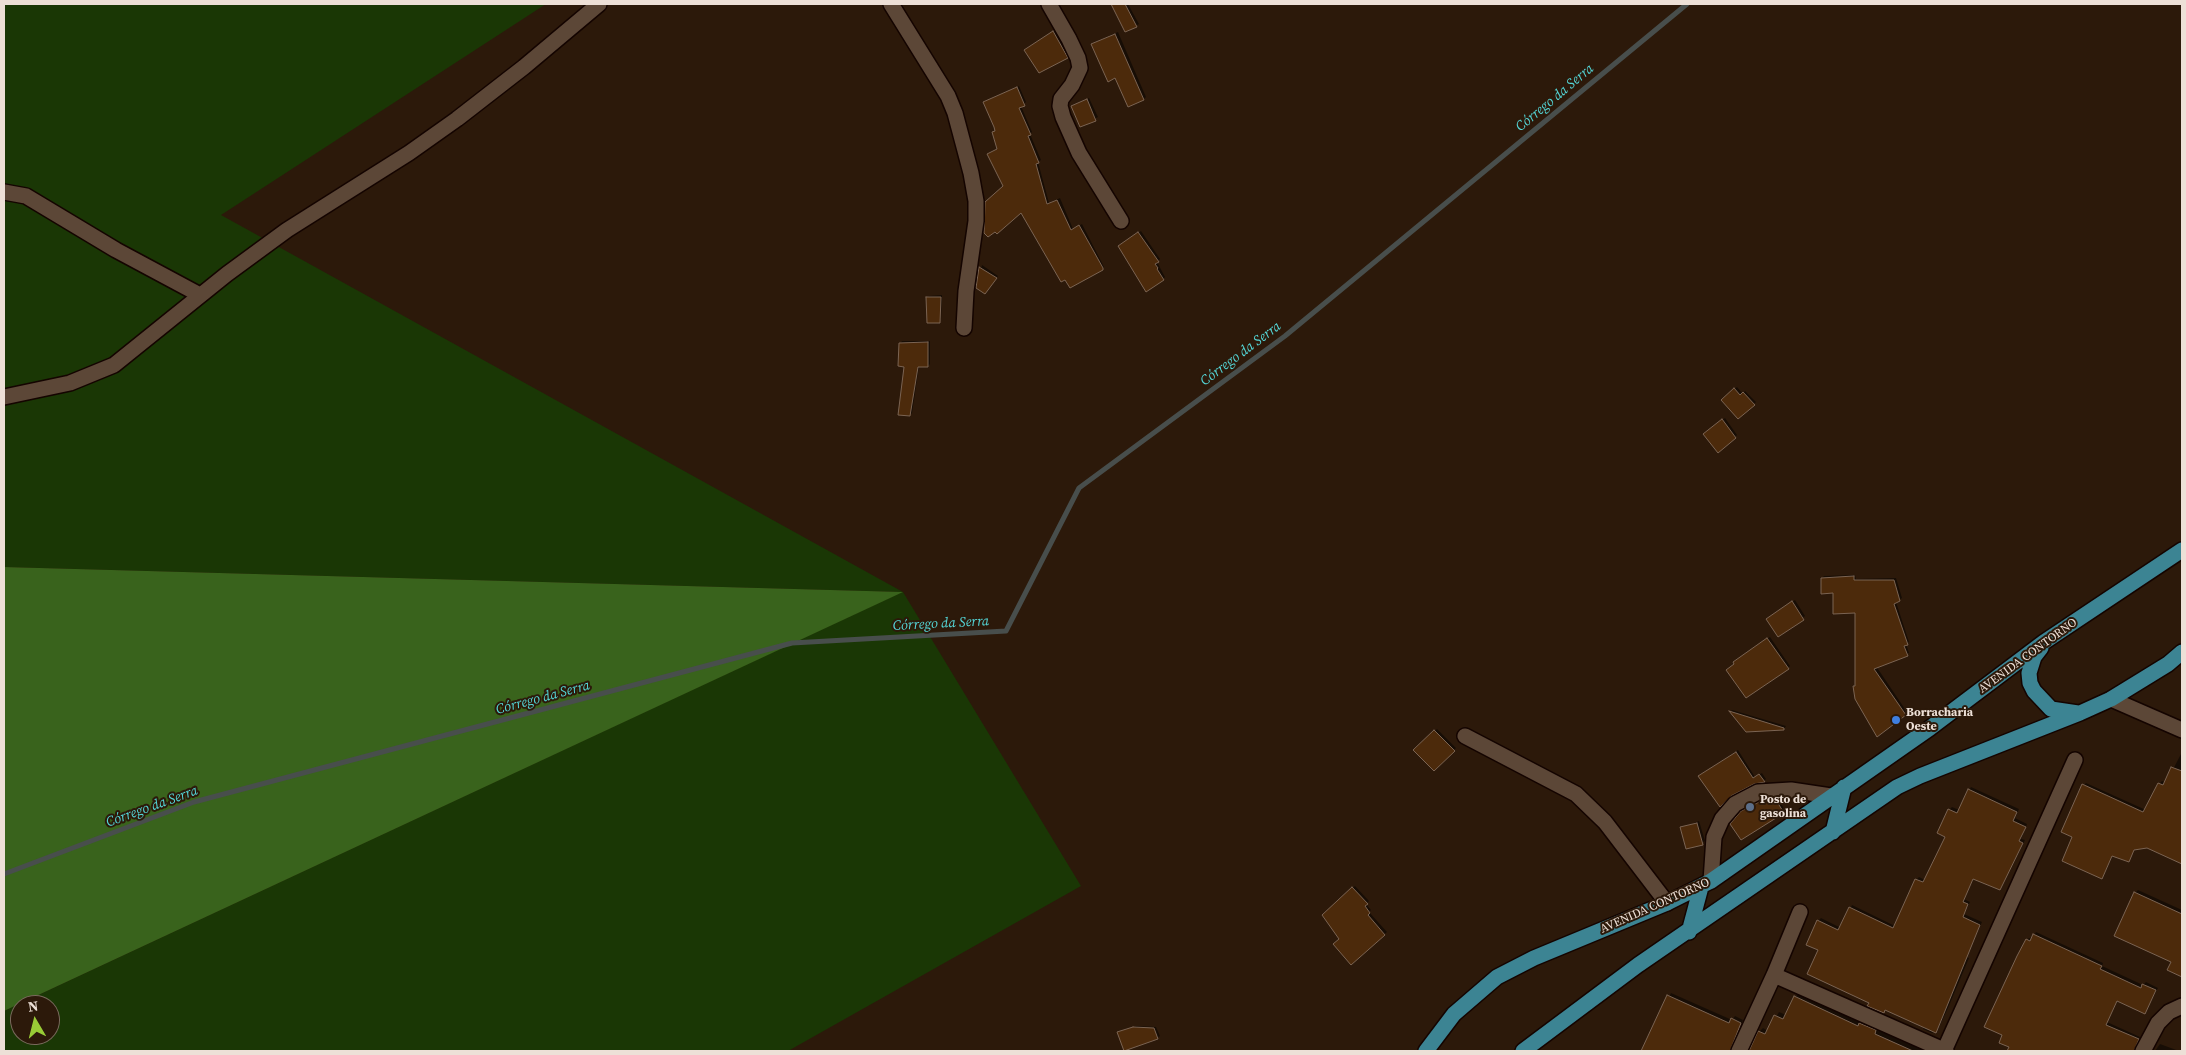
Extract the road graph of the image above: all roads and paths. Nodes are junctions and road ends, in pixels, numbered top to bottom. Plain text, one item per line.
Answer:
1 (599, 4) edge
2 (891, 4) edge
3 (1049, 4) edge
4 (4, 192) edge
5 (1121, 221) dead end
6 (200, 295) junction
7 (964, 328) dead end
8 (4, 397) edge
9 (2182, 550) edge
10 (2044, 642) junction
11 (2182, 652) edge
12 (2175, 664) edge
13 (2110, 699) junction
14 (2080, 713) junction
15 (2182, 730) edge
16 (1465, 736) dead end
17 (2075, 760) dead end
18 (1844, 787) junction
19 (1831, 796) junction
20 (1833, 832) junction
21 (1706, 884) junction
22 (1667, 903) junction
23 (1800, 912) dead end
24 (1689, 932) junction
25 (1774, 975) junction
26 (2182, 1006) edge
27 (1426, 1051) edge
28 (1523, 1051) edge
29 (1739, 1051) edge
30 (1945, 1051) edge
31 (2144, 1051) edge

1 - 6 street
2 - 7 street
3 - 5 street
4 - 6 street
6 - 8 street
9 - 10 main road, AVENIDA CONTORNO
10 - 14 main road
10 - 18 main road, AVENIDA CONTORNO
11 - 12 main road
12 - 13 main road
13 - 14 main road
13 - 15 street
14 - 20 main road
16 - 22 street
17 - 30 street
18 - 19 main road, AVENIDA CONTORNO
18 - 20 main road
19 - 21 main road, AVENIDA CONTORNO
19 - 21 street
20 - 24 main road
21 - 22 main road, AVENIDA CONTORNO
21 - 24 main road
22 - 27 main road, AVENIDA CONTORNO
23 - 25 street
24 - 28 main road
25 - 29 street
25 - 30 street
26 - 31 street

